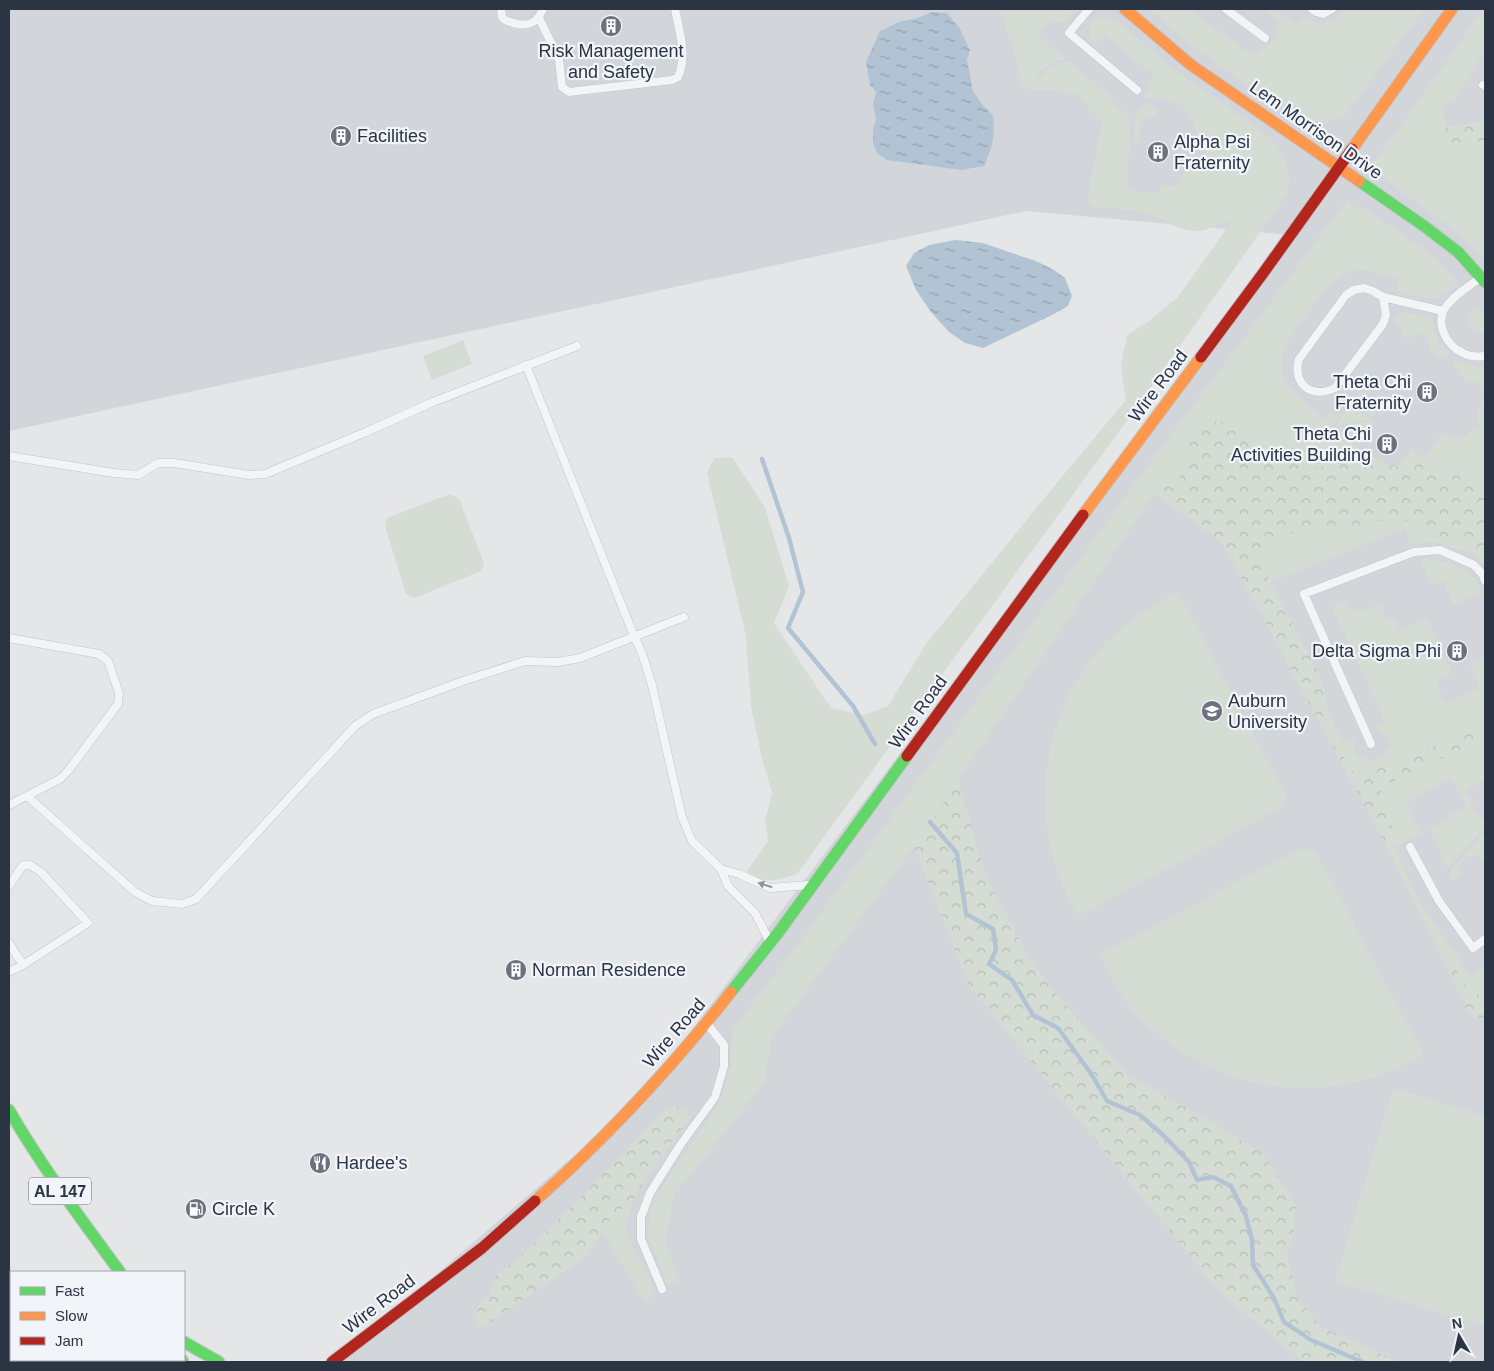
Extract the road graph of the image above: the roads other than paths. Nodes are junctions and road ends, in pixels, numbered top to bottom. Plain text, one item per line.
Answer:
1 (501, 9) edge
2 (543, 9) edge
3 (675, 9) edge
4 (1089, 9) edge
5 (1125, 9) edge
6 (1226, 9) edge
7 (1312, 9) edge
8 (1332, 9) edge
9 (1452, 9) edge
10 (539, 18) junction
11 (1266, 38) dead end
12 (1137, 90) dead end
13 (1339, 167) junction
14 (1483, 279) edge
15 (1383, 297) junction
16 (1444, 311) junction
17 (577, 346) dead end
18 (1485, 356) edge
19 (526, 365) junction
20 (9, 456) edge
21 (1485, 581) edge
22 (684, 617) dead end
23 (634, 636) junction
24 (9, 638) edge
25 (1371, 744) dead end
26 (27, 796) junction
27 (9, 804) edge
28 (1410, 847) dead end
29 (721, 868) junction
30 (812, 885) junction
31 (9, 886) edge
32 (1485, 939) edge
33 (9, 942) edge
34 (770, 942) junction
35 (23, 965) junction
36 (9, 972) edge
37 (706, 1024) junction
38 (9, 1110) edge
39 (119, 1271) edge
40 (662, 1289) dead end
41 (185, 1343) edge
42 (219, 1362) edge
43 (332, 1362) edge

1 - 10 lane
2 - 10 lane
3 - 10 lane
4 - 12 lane
5 - 13 street, Lem Morrison Drive
6 - 11 lane
7 - 8 lane
9 - 13 street, Wire Road
13 - 14 street, Lem Morrison Drive
13 - 30 street, Wire Road
14 - 16 lane
15 - 15 lane
15 - 16 lane
16 - 18 lane
17 - 19 lane
19 - 20 lane
19 - 23 lane
21 - 25 lane
22 - 23 lane
23 - 26 lane
23 - 29 lane
24 - 26 lane
26 - 27 lane
28 - 32 lane
30 -> 29 lane
29 - 34 lane
30 - 34 street, Wire Road
31 - 35 lane
33 - 35 lane
34 - 37 street, Wire Road
35 - 36 lane
37 - 40 lane
37 - 43 street, Wire Road
38 - 39 street, AL 147
41 - 42 street

